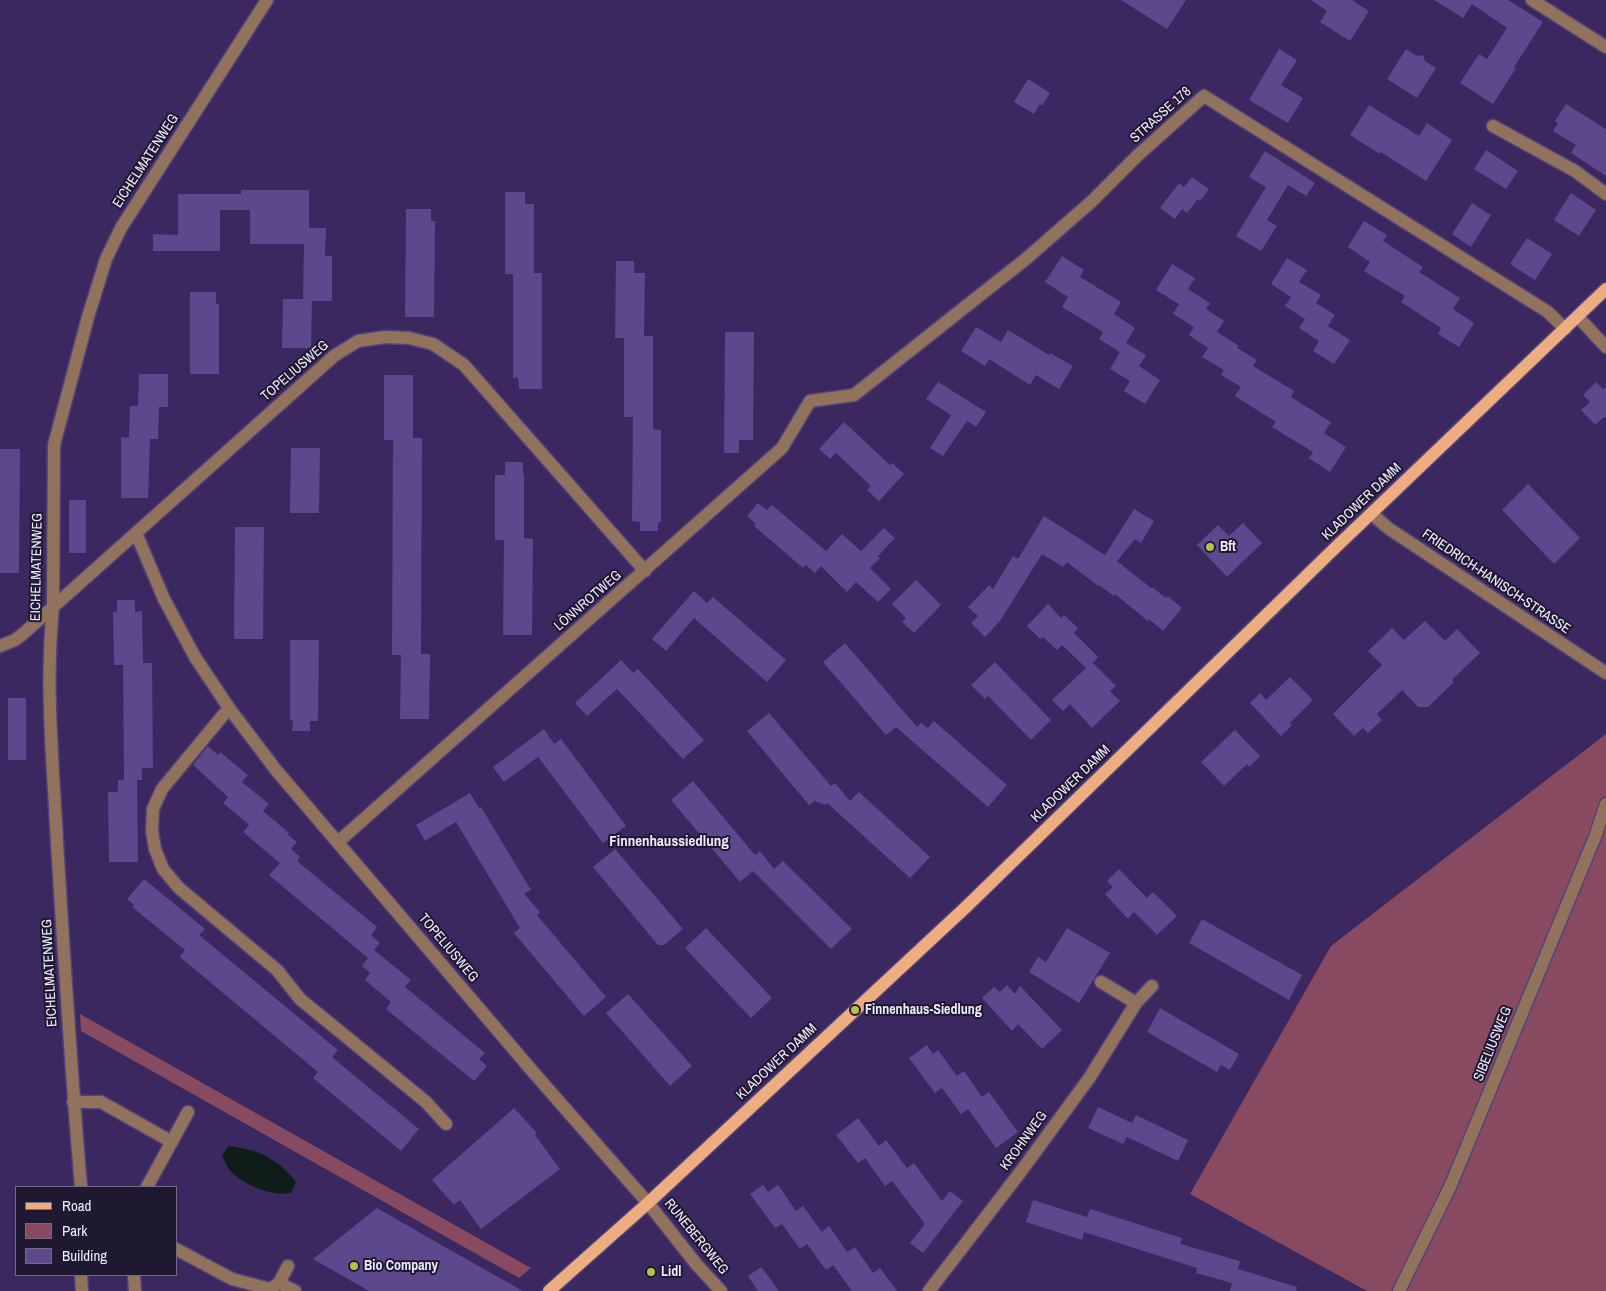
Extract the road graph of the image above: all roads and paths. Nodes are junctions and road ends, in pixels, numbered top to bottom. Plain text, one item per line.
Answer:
1 (267, 0) edge
2 (1532, 0) edge
3 (1606, 47) edge
4 (1493, 126) dead end
5 (1606, 194) edge
6 (1606, 290) edge
7 (1578, 317) junction
8 (1565, 329) junction
9 (1606, 347) edge
10 (854, 395) joint
11 (1372, 514) junction
12 (136, 533) junction
13 (644, 571) junction
14 (53, 607) junction
15 (0, 646) edge
16 (1606, 673) edge
17 (229, 708) junction
18 (1606, 804) edge
19 (338, 842) junction
20 (1101, 982) dead end
21 (1152, 986) dead end
22 (1136, 1003) junction
23 (74, 1102) junction
24 (188, 1112) dead end
25 (446, 1124) dead end
26 (172, 1142) junction
27 (81, 1186) edge
28 (148, 1186) edge
29 (648, 1203) junction
30 (178, 1249) edge
31 (288, 1266) dead end
32 (81, 1276) edge
33 (134, 1276) edge
34 (272, 1287) edge
35 (82, 1291) edge
36 (135, 1291) edge
37 (295, 1291) edge
38 (549, 1291) edge
39 (721, 1291) edge
40 (929, 1291) edge
41 (1399, 1291) edge

1 - 14 street, EICHELMATENWEG
2 - 3 street
4 - 5 street
6 - 7 main road, KLADOWER DAMM
7 - 8 main road, KLADOWER DAMM
7 - 9 street
8 - 10 street, STRASSE 178
8 - 11 main road, KLADOWER DAMM
10 - 13 street, LÖNNROTWEG
11 - 16 street, FRIEDRICH-HANISCH-STRASSE
11 - 29 main road, KLADOWER DAMM
12 - 13 street, TOPELIUSWEG
12 - 14 street
12 - 17 street, TOPELIUSWEG
13 - 19 street, LÖNNROTWEG
14 - 15 street
14 - 23 street, EICHELMATENWEG
17 - 19 street, TOPELIUSWEG
17 - 25 street
18 - 41 street, SIBELIUSWEG
19 - 29 street, TOPELIUSWEG
20 - 22 street
21 - 22 street, KROHNWEG
22 - 40 street, KROHNWEG
23 - 26 street
23 - 27 street, EICHELMATENWEG
24 - 26 street
26 - 28 street
29 - 38 main road, KLADOWER DAMM
29 - 39 street, RUNEBERGWEG
30 - 34 street
31 - 34 street
32 - 35 street
33 - 36 street
34 - 37 street

